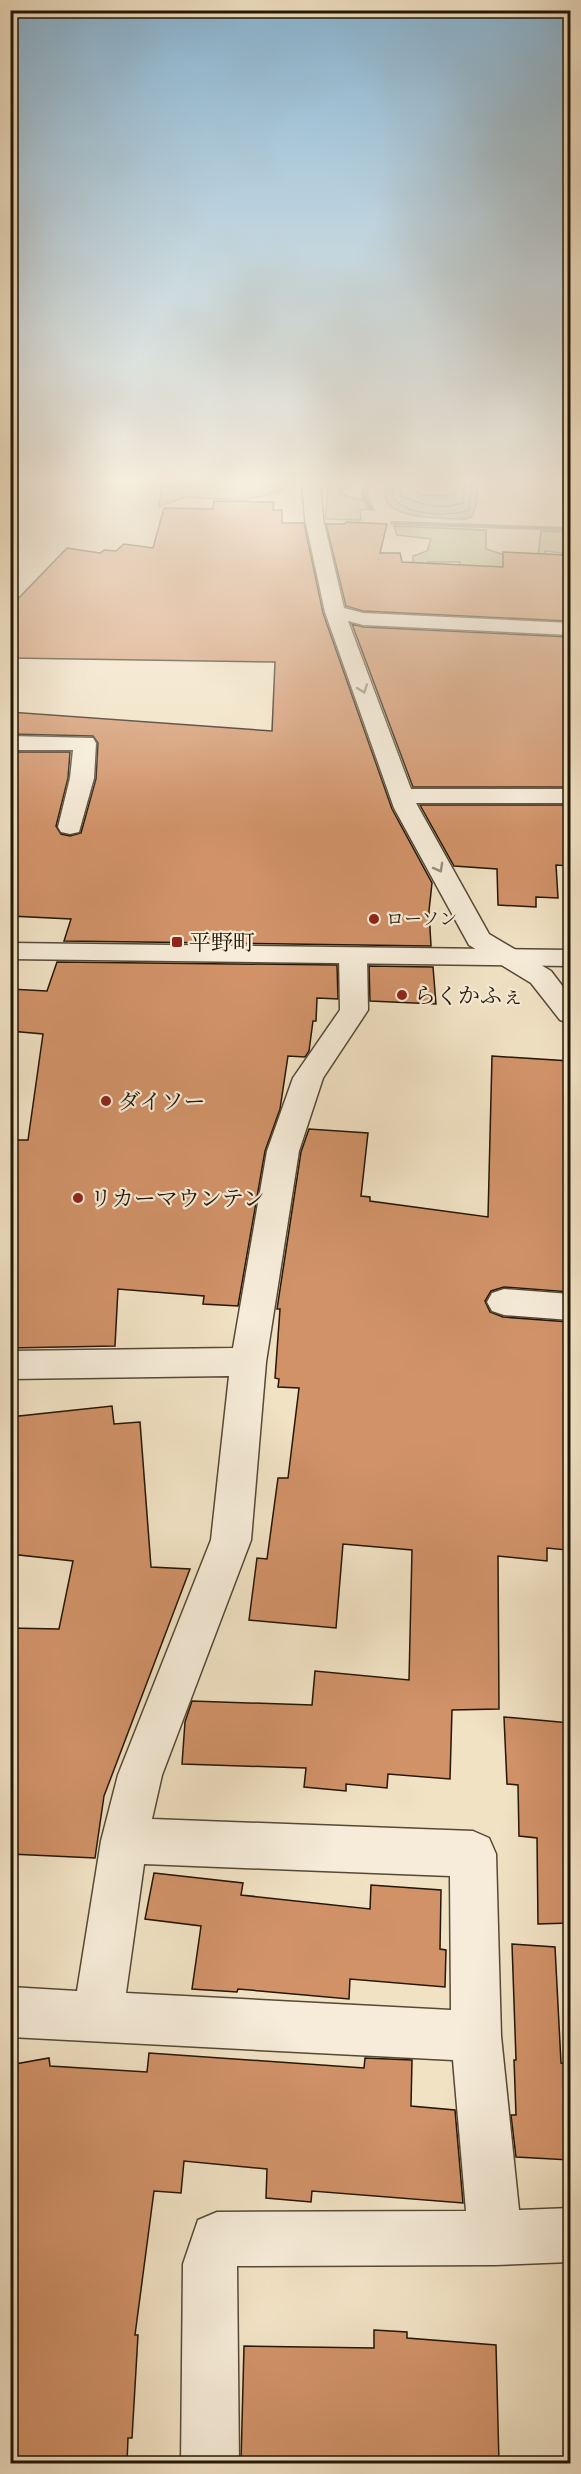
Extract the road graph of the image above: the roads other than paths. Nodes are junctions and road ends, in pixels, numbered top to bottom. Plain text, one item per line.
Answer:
1 (332, 597) edge
2 (335, 612) junction
3 (570, 629) edge
4 (10, 743) edge
5 (402, 796) junction
6 (570, 796) edge
7 (70, 827) dead end
8 (10, 951) edge
9 (353, 956) junction
10 (508, 957) junction
11 (570, 958) edge
12 (570, 1014) edge
13 (504, 1302) dead end
14 (570, 1307) edge
15 (248, 1362) junction
16 (10, 1365) edge
17 (124, 1841) junction
18 (10, 2012) edge
19 (98, 2014) junction
20 (476, 2036) junction
21 (570, 2235) edge
22 (495, 2238) junction
23 (210, 2463) edge

1 - 2 street
2 - 3 street
2 -> 5 street
4 - 7 street
5 - 6 street
5 -> 10 street
8 - 9 street
9 - 10 street
9 - 15 street
10 - 11 street
10 - 12 street
13 - 14 street
15 - 16 street
15 - 17 street
17 - 19 street
17 - 20 street
18 - 19 street
19 - 20 street
20 - 22 street
21 - 22 street
22 - 23 street

